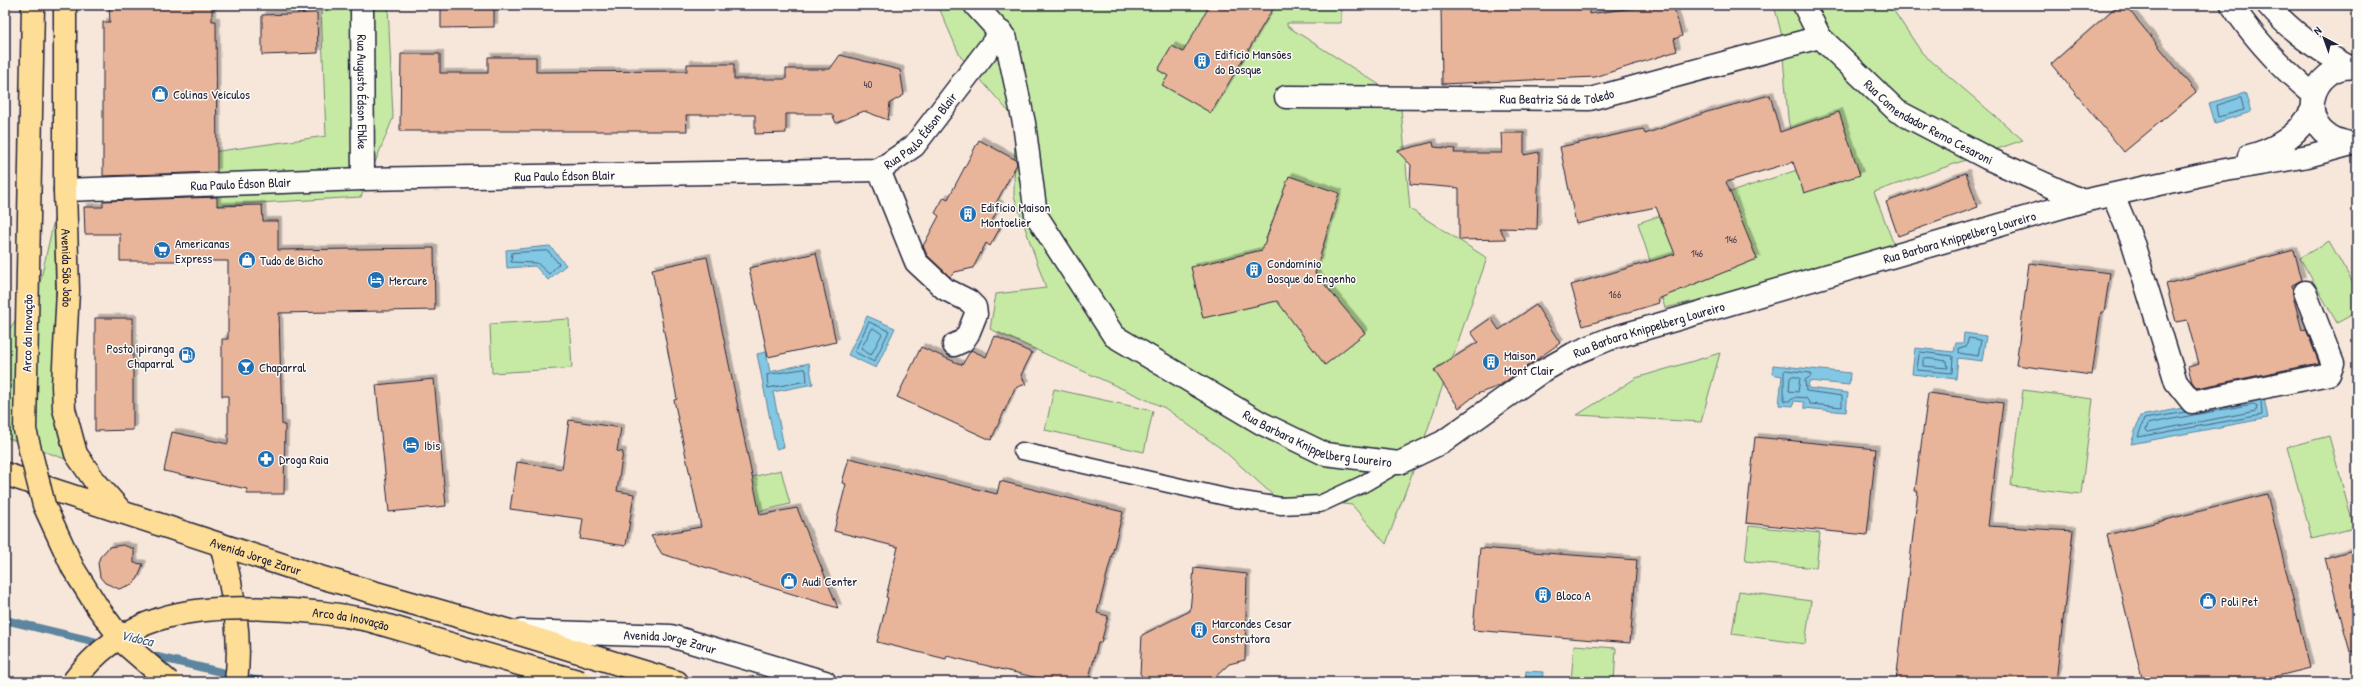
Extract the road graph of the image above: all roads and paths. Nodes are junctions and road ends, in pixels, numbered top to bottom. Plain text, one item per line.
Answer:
1 (33, 5) edge
2 (65, 5) edge
3 (362, 5) edge
4 (975, 5) edge
5 (1804, 5) edge
6 (2232, 5) edge
7 (2268, 5) edge
8 (1001, 32) junction
9 (1820, 37) junction
10 (2353, 67) edge
11 (1286, 97) dead end
12 (2313, 102) junction
13 (2354, 143) edge
14 (879, 170) junction
15 (2214, 172) junction
16 (363, 179) junction
17 (65, 190) junction
18 (2113, 195) junction
19 (2083, 202) junction
20 (2304, 292) dead end
21 (954, 345) dead end
22 (1022, 451) dead end
23 (1399, 463) junction
24 (5, 474) edge
25 (122, 512) junction
26 (221, 545) junction
27 (510, 631) junction
28 (73, 682) edge
29 (169, 682) edge
30 (236, 682) edge
31 (581, 682) edge
32 (677, 682) edge
33 (825, 682) edge

1 - 29 main road, Arco da Inovação, bridge
2 - 17 main road, Avenida São João
3 - 16 street, Rua Augusto Édson Ehlke
4 - 8 street, Rua Barbara Knippelberg Loureiro
5 - 9 street, Rua Comendador Remo Cesaroni
6 - 12 street
7 - 10 street
8 - 14 street, Rua Paulo Édson Blair
8 - 23 street, Rua Barbara Knippelberg Loureiro
9 - 11 street, Rua Beatriz Sá de Toledo
9 - 19 street, Rua Comendador Remo Cesaroni
10 - 12 street, Rua Barbara Knippelberg Loureiro
12 - 13 street
12 - 15 street, Rua Barbara Knippelberg Loureiro
13 - 15 street, Rua Barbara Knippelberg Loureiro
14 - 16 street, Rua Paulo Édson Blair
14 - 21 street
15 - 18 street, Rua Barbara Knippelberg Loureiro
16 - 17 street, Rua Paulo Édson Blair
17 - 25 main road, Avenida São João
18 - 19 street, Rua Barbara Knippelberg Loureiro
18 - 20 street
19 - 23 street, Rua Barbara Knippelberg Loureiro
22 - 23 lane
24 - 25 main road, Avenida Jorge Zarur
25 - 26 main road, Avenida Jorge Zarur
26 - 27 main road, Avenida Jorge Zarur
26 - 30 main road
27 - 32 main road, Avenida Jorge Zarur
27 - 33 street, Avenida Jorge Zarur
28 - 31 main road, Arco da Inovação, bridge

